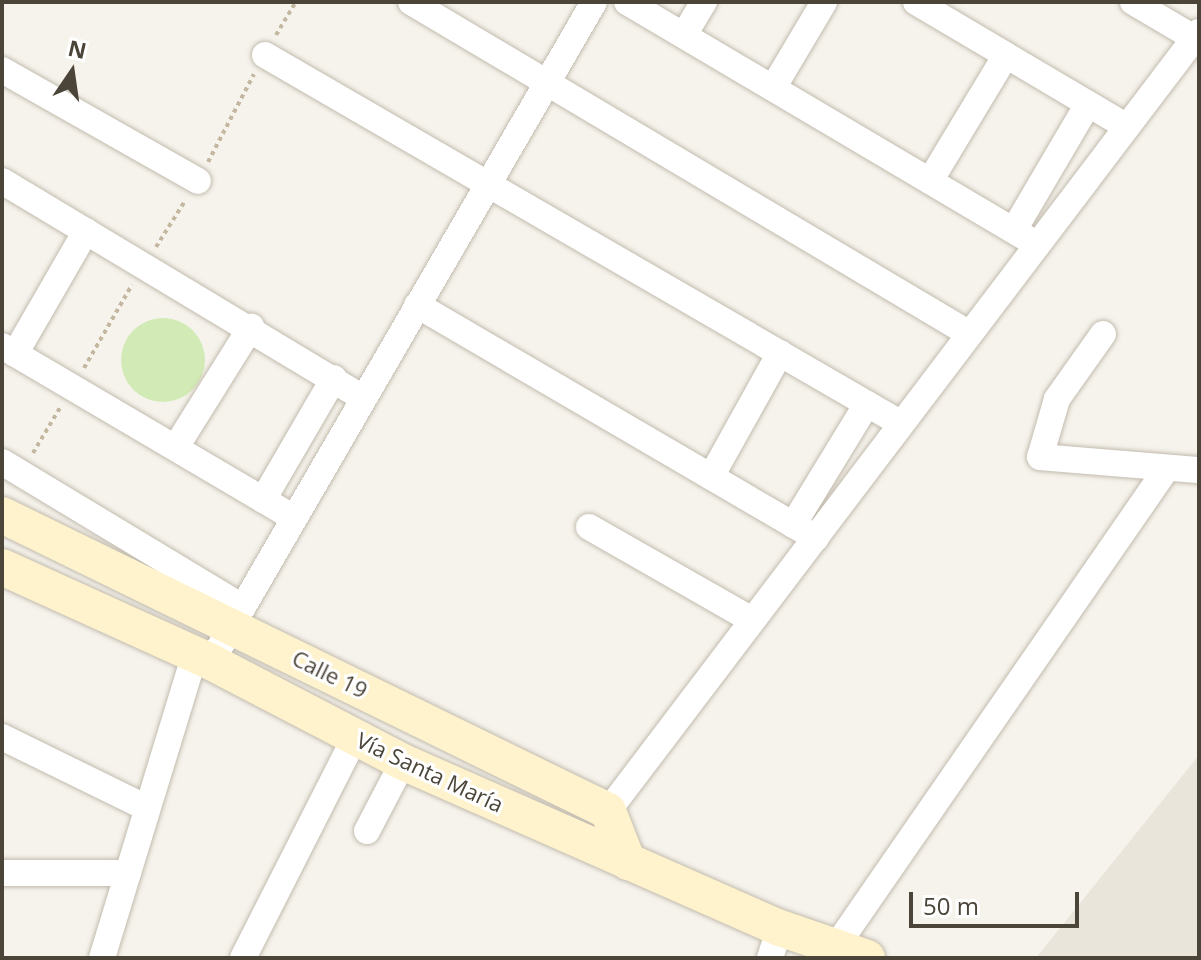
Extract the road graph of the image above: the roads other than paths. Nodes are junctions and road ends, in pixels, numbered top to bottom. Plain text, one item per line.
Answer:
1 (411, 2) edge
2 (594, 2) edge
3 (627, 2) edge
4 (704, 2) edge
5 (824, 2) edge
6 (916, 2) edge
7 (1133, 2) edge
8 (684, 35) junction
9 (1196, 35) edge
10 (265, 55) dead end
11 (1006, 55) junction
12 (2, 70) edge
13 (546, 82) junction
14 (773, 88) junction
15 (1088, 104) junction
16 (1127, 127) junction
17 (198, 181) dead end
18 (930, 181) junction
19 (2, 182) edge
20 (488, 184) junction
21 (1014, 230) junction
22 (86, 231) junction
23 (1037, 244) junction
24 (417, 305) junction
25 (251, 327) junction
26 (968, 333) junction
27 (1103, 334) dead end
28 (9, 350) edge
29 (780, 353) junction
30 (334, 378) junction
31 (363, 398) junction
32 (867, 404) junction
33 (900, 423) junction
34 (176, 447) junction
35 (12, 467) edge
36 (1167, 468) junction
37 (1199, 470) edge
38 (711, 477) junction
39 (263, 500) junction
40 (2, 515) edge
41 (294, 518) junction
42 (589, 527) dead end
43 (804, 531) junction
44 (2, 567) edge
45 (236, 616) junction
46 (752, 620) junction
47 (203, 658) junction
48 (2, 737) edge
49 (355, 737) junction
50 (403, 762) junction
51 (147, 808) junction
52 (608, 811) junction
53 (367, 831) dead end
54 (628, 862) junction
55 (2, 873) edge
56 (128, 873) junction
57 (775, 943) edge
58 (851, 953) edge
59 (102, 958) edge
60 (243, 958) edge

1 - 13 street
2 - 13 street
3 - 8 street
4 - 8 street
5 - 14 street
6 - 11 street
7 - 9 street
8 - 14 street
9 - 16 street
10 - 20 street
11 - 15 street
11 - 18 street
12 - 17 street
13 - 20 street
13 - 26 street
14 - 18 street
15 - 16 street
15 - 21 street
16 - 23 street
18 - 21 street
19 - 22 street
20 - 24 street
20 - 29 street
21 - 23 street
22 - 25 street
22 - 28 street
23 - 26 street
24 - 31 street
24 - 38 street
25 - 30 street
25 - 34 street
26 - 33 street
27 - 36 street
28 - 34 street
29 - 32 street
29 - 38 street
30 - 31 street
30 - 39 street
31 - 41 street
32 - 33 street
32 - 43 street
33 - 43 street
34 - 39 street
35 - 45 street
36 - 37 street
36 - 58 street
38 - 43 street
39 - 41 street
40 - 45 main road, Calle 19
41 - 45 street
42 - 46 street
43 - 46 street
44 - 47 main road, Vía Santa María
45 - 47 street
45 - 52 main road, Calle 19
46 - 52 street
47 - 49 main road, Vía Santa María
47 - 51 street
48 - 51 street
49 - 50 main road, Vía Santa María
49 - 60 street
50 - 53 street
50 - 54 main road, Vía Santa María
51 - 56 street
52 - 54 main road
54 - 57 main road, Vía Santa María
55 - 56 street
56 - 59 street
57 - 58 main road, Vía Santa María

